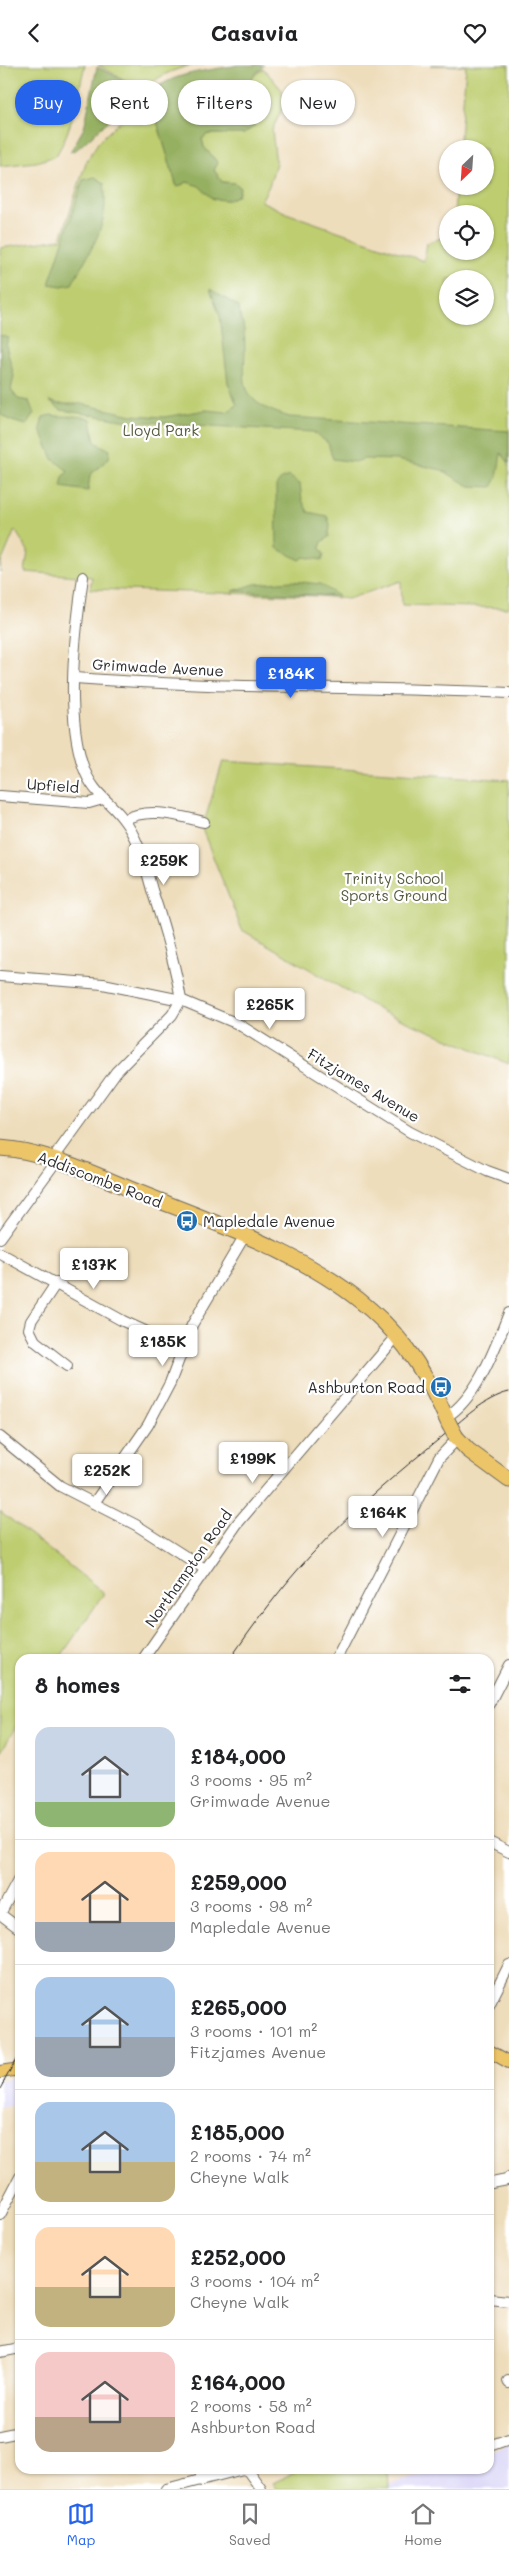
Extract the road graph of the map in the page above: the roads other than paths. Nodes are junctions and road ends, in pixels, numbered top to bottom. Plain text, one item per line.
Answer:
1 (83, 577) dead end
2 (75, 678) junction
3 (509, 693) edge
4 (0, 796) edge
5 (103, 799) junction
6 (124, 820) junction
7 (204, 822) dead end
8 (0, 976) edge
9 (180, 1000) junction
10 (0, 1148) edge
11 (55, 1160) junction
12 (509, 1179) edge
13 (245, 1235) junction
14 (0, 1239) edge
15 (0, 1253) edge
16 (57, 1282) junction
17 (509, 1313) edge
18 (397, 1336) junction
19 (182, 1348) junction
20 (67, 1366) dead end
21 (452, 1429) junction
22 (0, 1437) edge
23 (509, 1480) edge
24 (94, 1503) junction
25 (205, 1569) junction
26 (146, 1654) edge
27 (339, 1654) edge
28 (509, 1665) edge
29 (494, 1694) edge
30 (494, 1844) edge
31 (509, 1852) edge
32 (15, 1886) edge
33 (0, 1914) edge
34 (15, 1925) edge
35 (509, 1965) edge
36 (494, 1995) edge
37 (494, 2054) edge
38 (509, 2062) edge
39 (15, 2070) edge
40 (0, 2072) edge
41 (509, 2177) edge
42 (494, 2181) edge
43 (15, 2186) edge
44 (0, 2215) edge
45 (494, 2300) edge
46 (509, 2301) edge
47 (15, 2349) edge
48 (0, 2352) edge
49 (15, 2433) edge
50 (0, 2437) edge
51 (509, 2439) edge
52 (494, 2445) edge
53 (201, 2474) edge
54 (226, 2474) edge
55 (250, 2474) edge
56 (202, 2481) junction
57 (166, 2489) edge
58 (261, 2489) edge

1 - 2 street
2 - 3 street, Grimwade Avenue
2 - 5 street
4 - 5 street, Upfield
5 - 6 street
6 - 7 street
6 - 9 street
8 - 9 street, Fitzjames Avenue
9 - 11 street
9 - 12 street, Fitzjames Avenue
10 - 11 highway, Addiscombe Road
11 - 13 highway, Addiscombe Road
11 - 14 street
13 - 18 highway, Addiscombe Road
13 - 19 street
15 - 16 street
16 - 19 street
16 - 20 street
17 - 21 street
18 - 21 highway, Addiscombe Road
18 - 25 street, Northampton Road
19 - 24 street
21 - 23 highway, Addiscombe Road
21 - 27 street
22 - 24 street
24 - 25 street
25 - 26 street, Northampton Road
28 - 29 street
30 - 31 street
32 - 33 street
33 - 34 street
35 - 36 street
37 - 38 main road
39 - 40 main road
41 - 42 street
43 - 44 street
45 - 46 street
47 - 48 street
49 - 50 street
51 - 52 street
53 - 56 street
54 - 56 street
55 - 58 street
56 - 57 street

